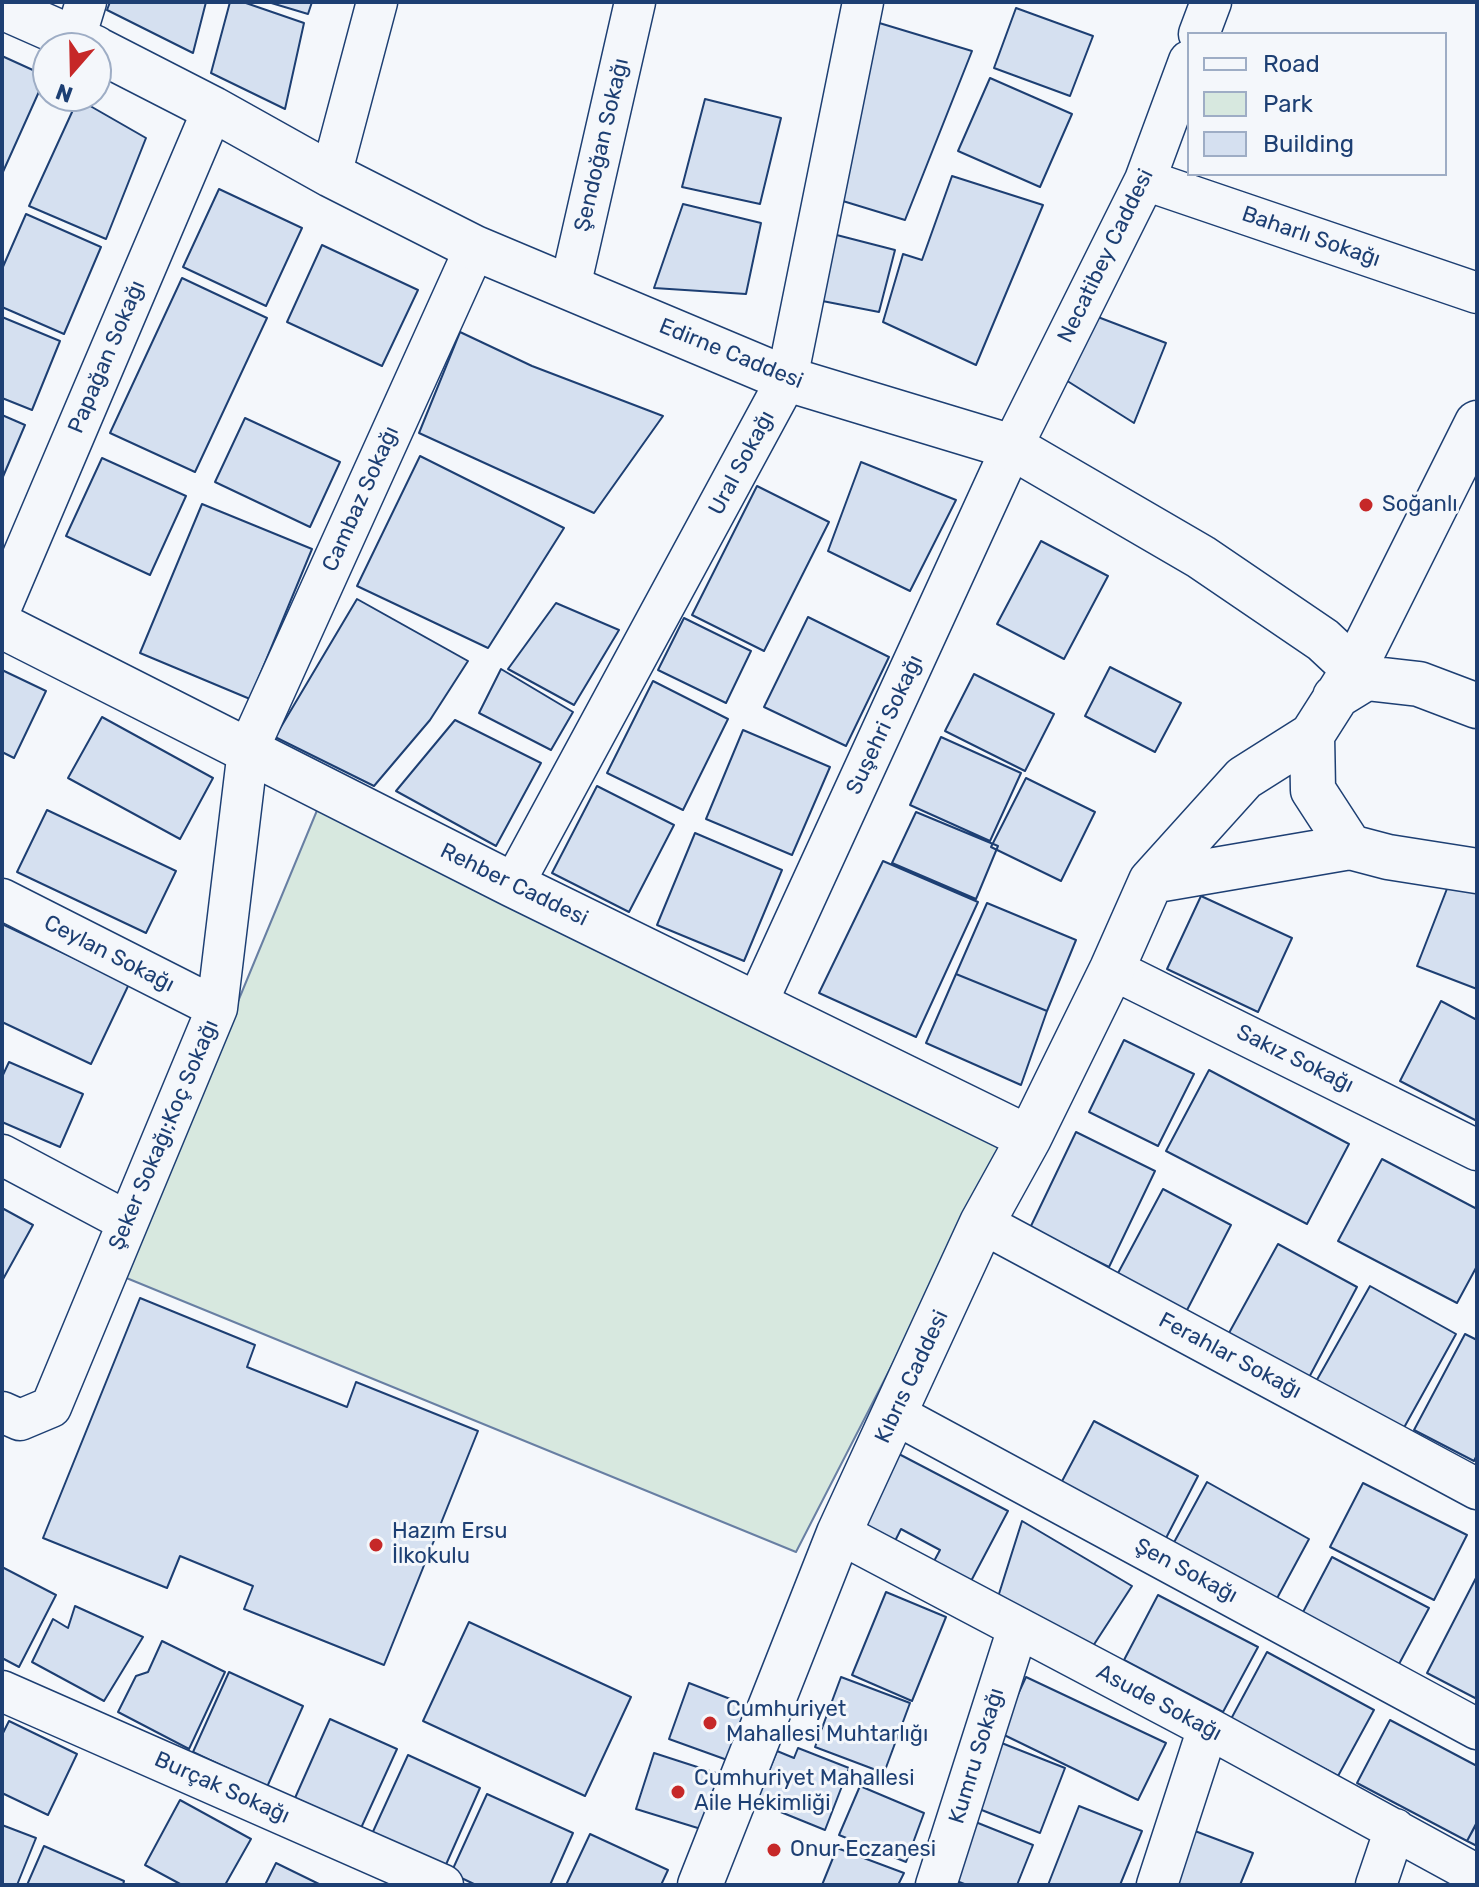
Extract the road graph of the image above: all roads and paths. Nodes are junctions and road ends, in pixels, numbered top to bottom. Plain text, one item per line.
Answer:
1 (377, 2) edge
2 (635, 2) edge
3 (863, 2) edge
4 (1211, 2) edge
5 (2, 7) edge
6 (82, 32) edge
7 (1200, 32) edge
8 (112, 48) edge
9 (1187, 66) edge
10 (213, 109) junction
11 (331, 175) junction
12 (1145, 180) junction
13 (475, 248) junction
14 (570, 287) junction
15 (1477, 293) edge
16 (787, 379) junction
17 (1477, 423) edge
18 (1012, 447) junction
19 (2, 605) edge
20 (2, 626) edge
21 (1344, 683) junction
22 (1477, 706) edge
23 (1312, 735) junction
24 (248, 750) junction
25 (1350, 847) junction
26 (1475, 869) edge
27 (1151, 881) junction
28 (513, 885) junction
29 (2, 899) edge
30 (1112, 969) junction
31 (757, 1003) junction
32 (217, 1008) junction
33 (1029, 1138) junction
34 (1477, 1150) edge
35 (2, 1155) edge
36 (128, 1222) junction
37 (982, 1223) junction
38 (2, 1412) edge
39 (895, 1414) junction
40 (1477, 1489) edge
41 (839, 1533) junction
42 (1018, 1628) junction
43 (2, 1691) edge
44 (1208, 1728) junction
45 (1477, 1729) edge
46 (1395, 1829) junction
47 (1477, 1875) edge
48 (443, 1885) edge
49 (700, 1885) edge
50 (936, 1885) edge
51 (1157, 1885) edge
52 (1376, 1885) edge

1 - 11 street
2 - 14 street, Şendoğan Sokağı
3 - 16 street, Ural Sokağı
4 - 7 street
5 - 6 main road, Edirne Caddesi
8 - 10 main road, Edirne Caddesi
9 - 12 street, Necatibey Caddesi
10 - 11 main road, Edirne Caddesi
10 - 19 street, Papağan Sokağı
11 - 13 main road, Edirne Caddesi
12 - 15 street, Baharlı Sokağı
12 - 18 street, Necatibey Caddesi
13 - 14 main road, Edirne Caddesi
13 - 24 street, Cambaz Sokağı
14 - 16 main road, Edirne Caddesi
16 - 18 main road, Edirne Caddesi
16 - 28 street, Ural Sokağı
17 - 21 main road
18 - 21 main road, Edirne Caddesi
18 - 31 street, Suşehri Sokağı
20 - 24 main road, Rehber Caddesi
21 - 22 main road
21 - 23 main road
23 - 25 main road
23 - 27 main road, Kıbrıs Caddesi
24 - 28 main road, Rehber Caddesi
24 - 32 street, Şeker Sokağı;Koç Sokağı
25 - 26 main road
25 - 27 main road
27 - 30 main road, Kıbrıs Caddesi
28 - 31 main road, Rehber Caddesi
29 - 32 street, Ceylan Sokağı
30 - 33 main road, Kıbrıs Caddesi
30 - 34 street, Sakız Sokağı
31 - 33 main road, Rehber Caddesi
32 - 36 street, Şeker Sokağı;Koç Sokağı
33 - 37 main road, Kıbrıs Caddesi
35 - 36 street
36 - 38 street, Şeker Sokağı;Koç Sokağı
37 - 39 main road, Kıbrıs Caddesi
37 - 40 street, Ferahlar Sokağı
39 - 41 main road, Kıbrıs Caddesi
39 - 45 street, Şen Sokağı
41 - 42 street, Asude Sokağı
41 - 49 main road, Kıbrıs Caddesi
42 - 44 street, Asude Sokağı
42 - 50 street, Kumru Sokağı
43 - 48 street, Burçak Sokağı
44 - 46 street, Asude Sokağı
44 - 51 street
46 - 47 street, Asude Sokağı
46 - 52 street

